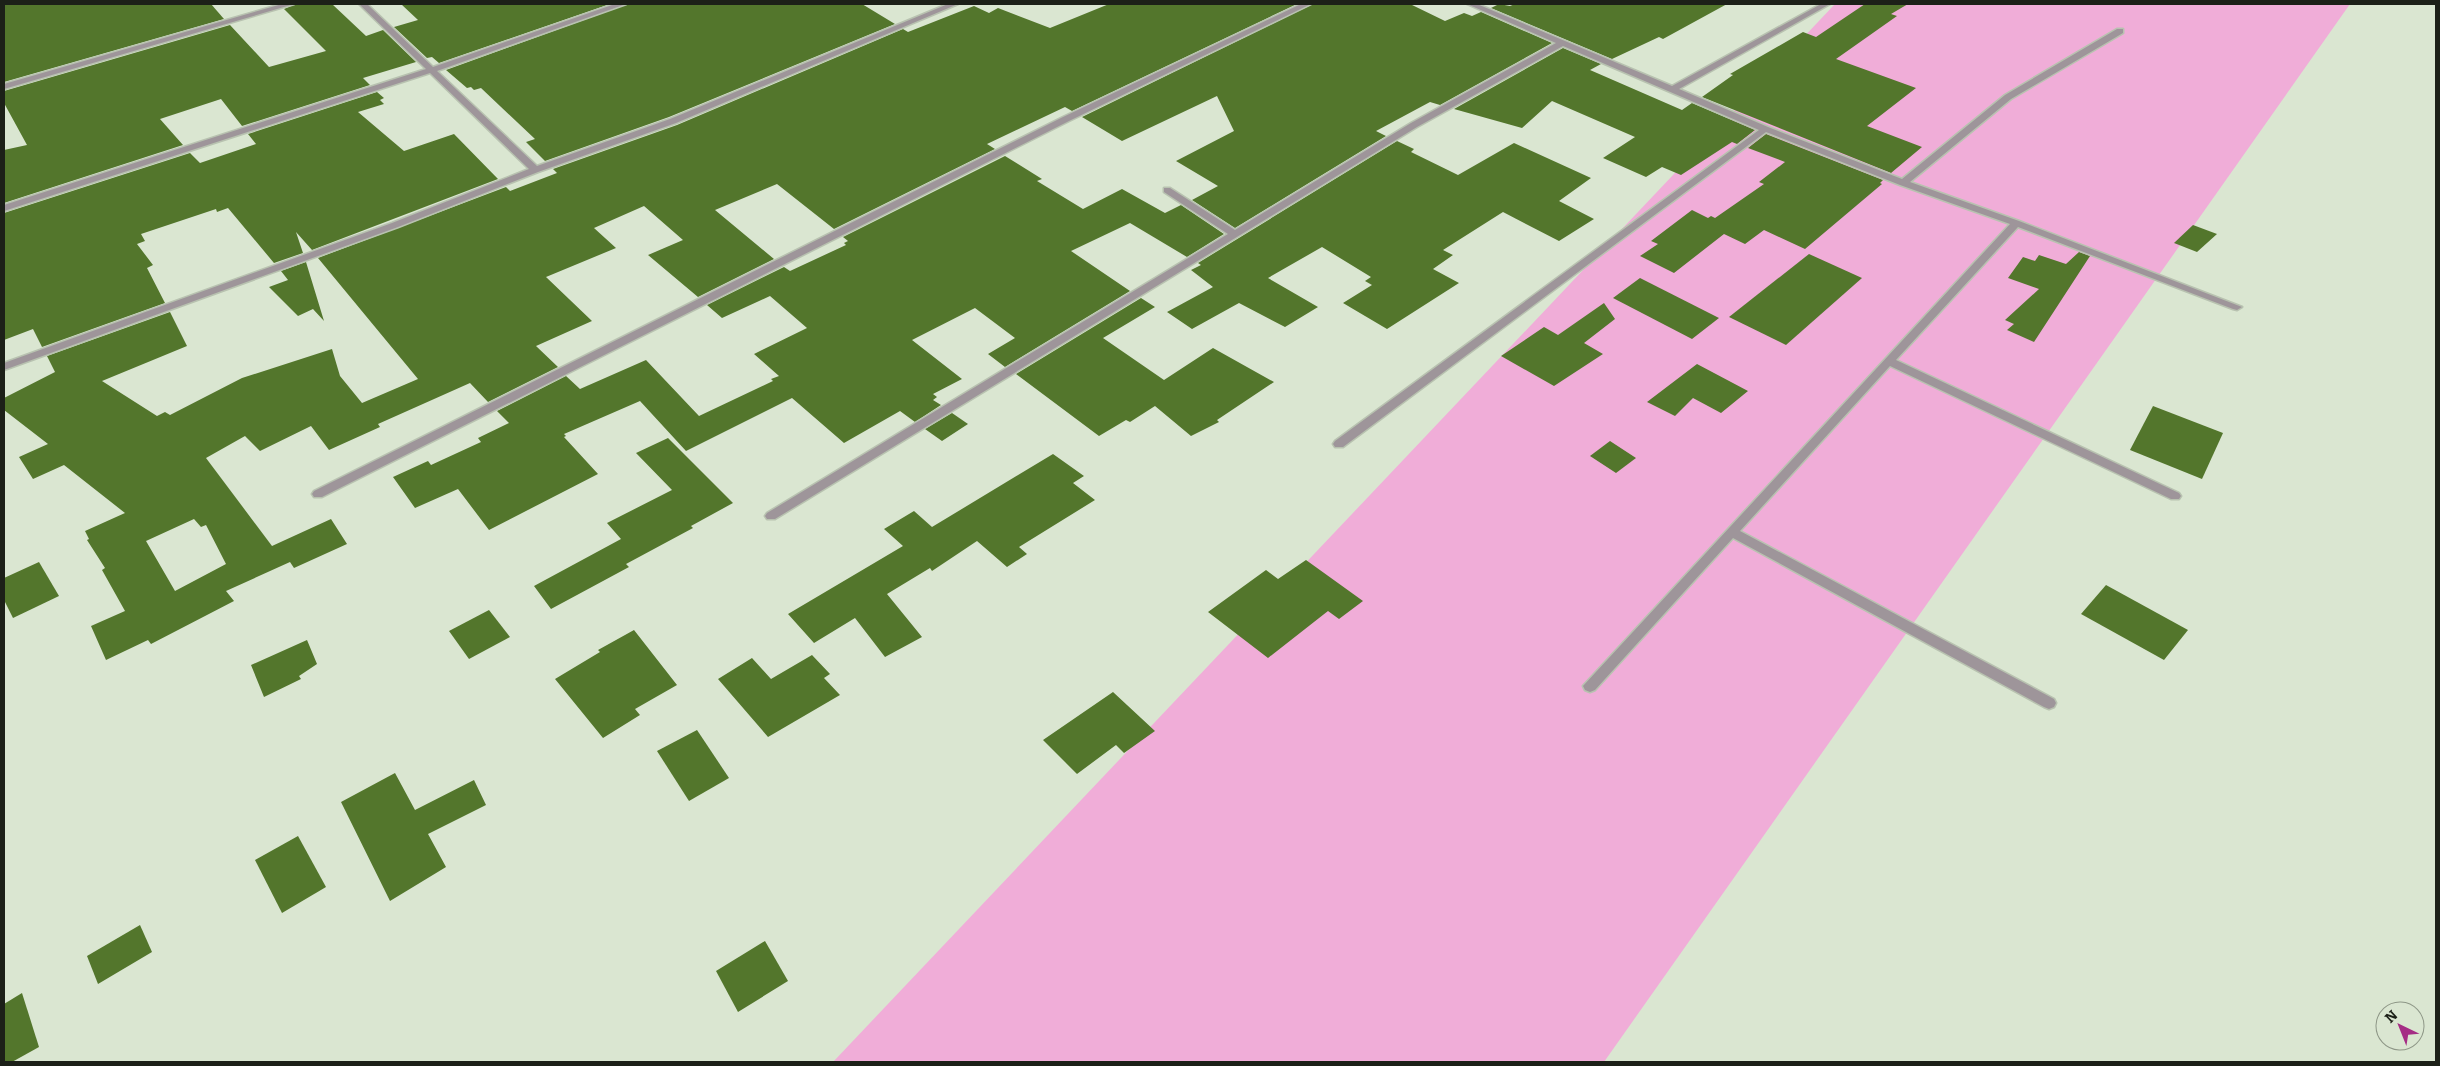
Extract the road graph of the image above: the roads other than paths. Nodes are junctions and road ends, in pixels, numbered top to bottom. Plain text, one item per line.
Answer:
1 (290, 4) edge
2 (363, 4) edge
3 (622, 4) edge
4 (954, 4) edge
5 (1307, 4) edge
6 (1475, 4) edge
7 (1826, 4) edge
8 (2120, 31) dead end
9 (1562, 44) junction
10 (432, 70) junction
11 (4, 87) edge
12 (1672, 90) junction
13 (1765, 129) junction
14 (535, 170) junction
15 (1902, 183) junction
16 (1167, 190) dead end
17 (4, 208) edge
18 (2016, 223) junction
19 (1234, 233) junction
20 (2237, 308) dead end
21 (1888, 361) junction
22 (4, 367) edge
23 (1339, 444) dead end
24 (318, 494) dead end
25 (2175, 496) dead end
26 (771, 516) dead end
27 (1732, 532) junction
28 (1590, 686) dead end
29 (2049, 703) dead end

1 - 11 street
2 - 10 street
3 - 10 street
4 - 14 street
5 - 24 street
6 - 9 street
7 - 12 street
8 - 15 street
9 - 12 street
9 - 19 street
10 - 14 street
10 - 17 street
12 - 13 street
13 - 15 street
13 - 23 street
14 - 22 street
15 - 18 street
16 - 19 street
18 - 20 street
18 - 21 street
19 - 26 street
21 - 25 street
21 - 27 street
27 - 28 street
27 - 29 street

